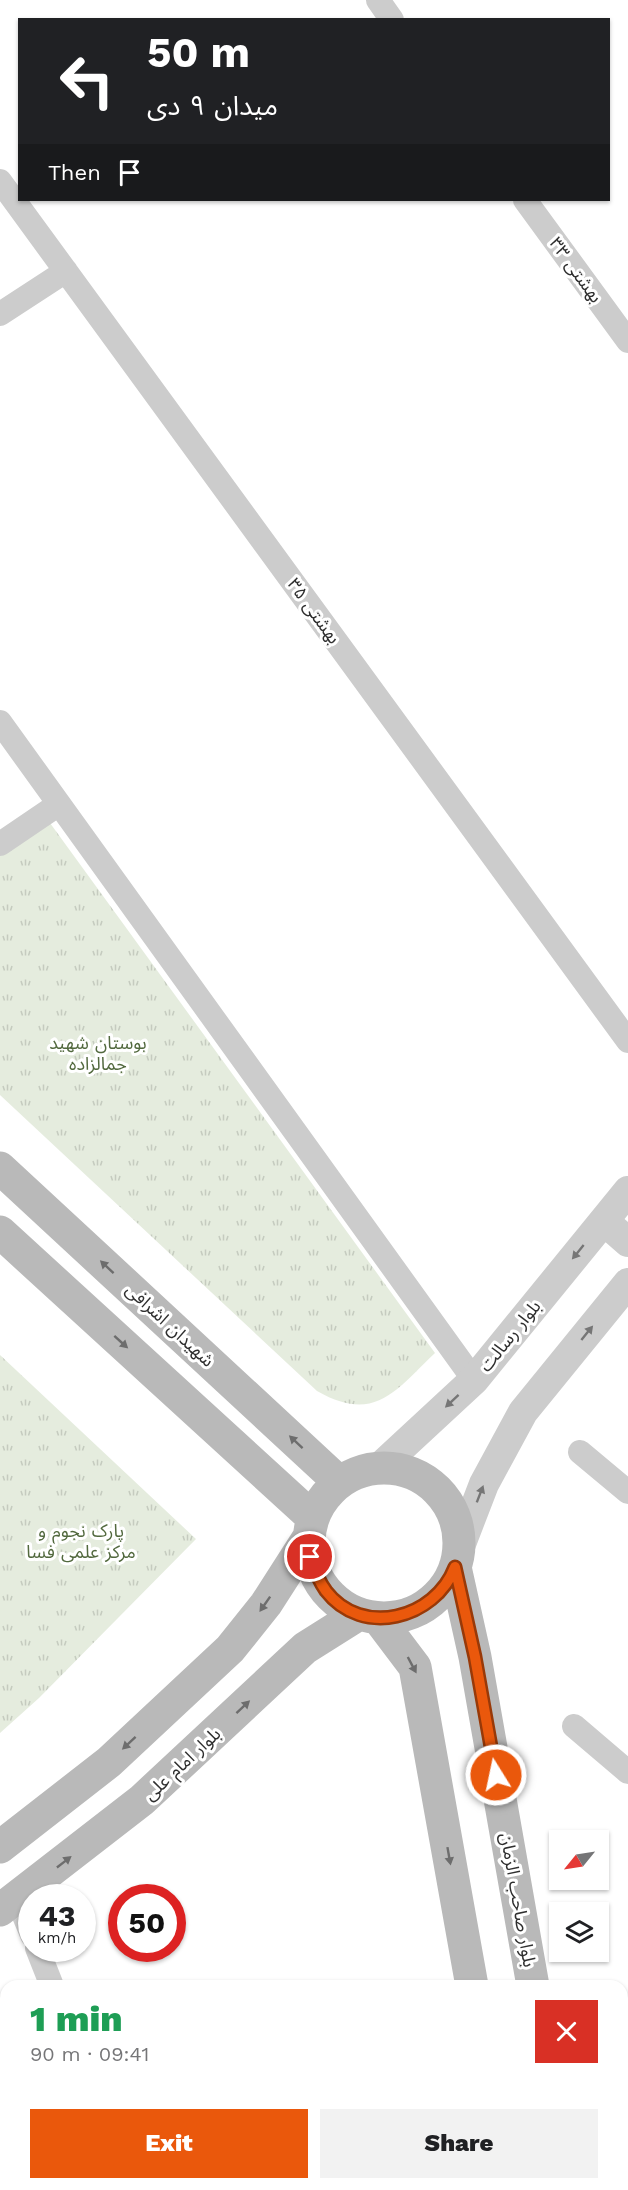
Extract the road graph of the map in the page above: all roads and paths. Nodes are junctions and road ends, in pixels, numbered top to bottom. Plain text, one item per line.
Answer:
1 (378, 0) edge
2 (391, 18) edge
3 (0, 181) edge
4 (526, 201) edge
5 (66, 271) junction
6 (0, 314) edge
7 (628, 340) edge
8 (0, 722) edge
9 (59, 804) junction
10 (0, 844) edge
11 (628, 1041) edge
12 (0, 1168) edge
13 (628, 1191) edge
14 (604, 1221) junction
15 (0, 1232) edge
16 (628, 1242) edge
17 (628, 1283) edge
18 (474, 1380) junction
19 (580, 1452) dead end
20 (379, 1468) junction
21 (339, 1482) junction
22 (628, 1492) edge
23 (311, 1527) junction
24 (457, 1558) junction
25 (368, 1616) junction
26 (574, 1726) dead end
27 (628, 1772) edge
28 (0, 1847) edge
29 (8, 1904) edge
30 (18, 1917) edge
31 (43, 1962) edge
32 (50, 1980) edge
33 (471, 1980) edge
34 (532, 1980) edge

1 - 2 street
3 - 5 street, بهشتی ۳۵
4 - 7 street, بهشتی ۳۳
5 - 6 street
5 - 11 street, بهشتی ۳۵
8 - 9 street
9 - 10 street
9 - 18 street
21 -> 12 main road, شهیدان اشرافی
13 - 14 street, بلوار رسالت
14 - 16 street
14 -> 18 street, بلوار رسالت
15 -> 23 main road
24 -> 17 street
18 -> 20 street, بلوار رسالت
19 - 22 street
20 - 21 main road
20 - 24 main road
21 - 23 main road
23 - 25 main road
23 -> 28 main road
24 - 25 main road
24 - 34 main road, بلوار صاحب الزمان
29 -> 25 main road, بلوار امام علی
25 -> 33 main road
26 - 27 street
29 - 30 street
31 - 32 street

